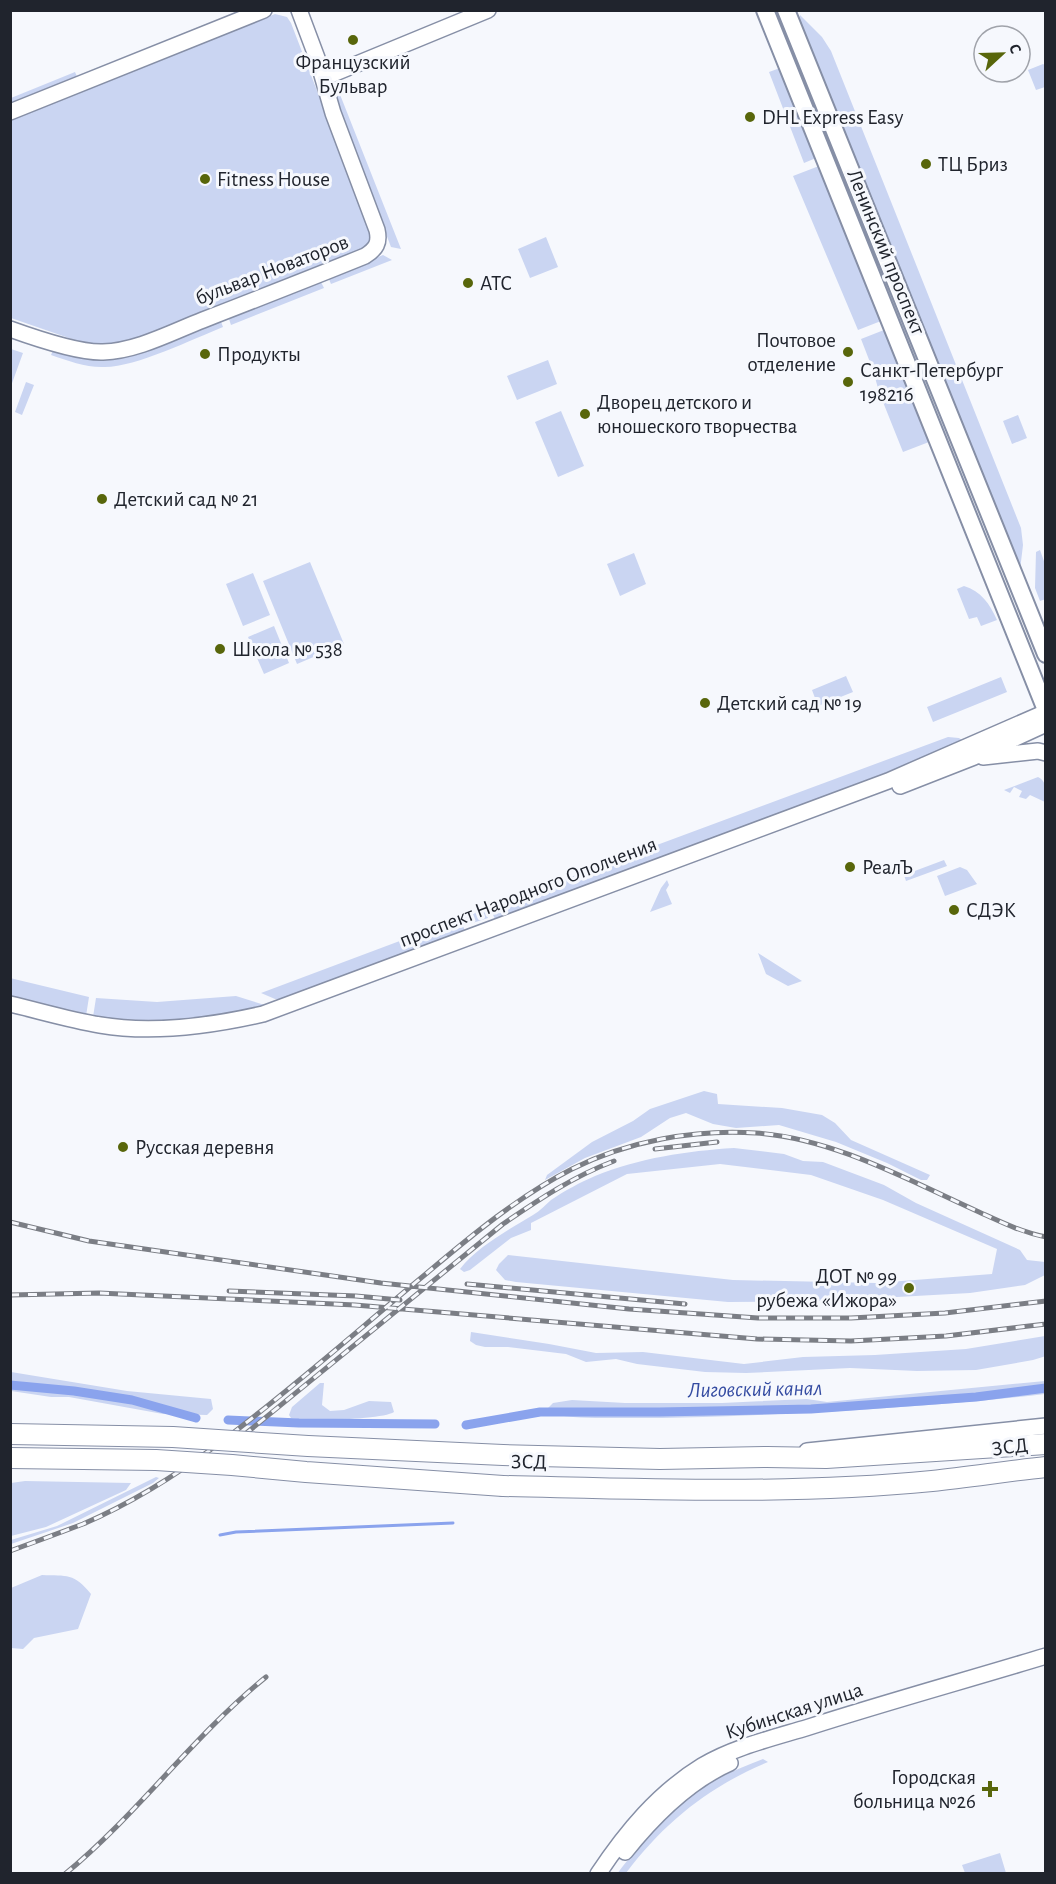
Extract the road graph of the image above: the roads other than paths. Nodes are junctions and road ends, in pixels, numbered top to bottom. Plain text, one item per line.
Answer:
1 (264, 10) edge
2 (299, 10) edge
3 (488, 10) edge
4 (765, 10) edge
5 (786, 10) edge
6 (323, 78) junction
7 (10, 112) edge
8 (10, 329) edge
9 (1046, 654) edge
10 (1046, 711) edge
11 (1046, 724) edge
12 (1046, 753) edge
13 (974, 757) junction
14 (10, 1004) edge
15 (10, 1012) edge
16 (1046, 1426) edge
17 (10, 1434) edge
18 (1046, 1443) edge
19 (767, 1457) junction
20 (10, 1458) edge
21 (1046, 1467) edge
22 (1046, 1656) edge
23 (1046, 1667) edge
24 (598, 1874) edge
25 (609, 1874) edge

1 - 7 main road
2 - 6 main road
3 - 6 main road
4 - 10 main road, Ленинский проспект
5 - 9 main road, Ленинский проспект
6 - 8 main road, бульвар Новаторов
10 - 14 main road, проспект Народного Ополчения
11 - 13 main road, проспект Народного Ополчения
12 - 13 main road
13 - 15 main road, проспект Народного Ополчения
16 - 19 main road
17 - 19 highway, ЗСД, bridge
18 - 19 highway, ЗСД
20 - 21 highway, ЗСД, bridge
22 - 24 main road, Кубинская улица
23 - 25 main road, Кубинская улица

